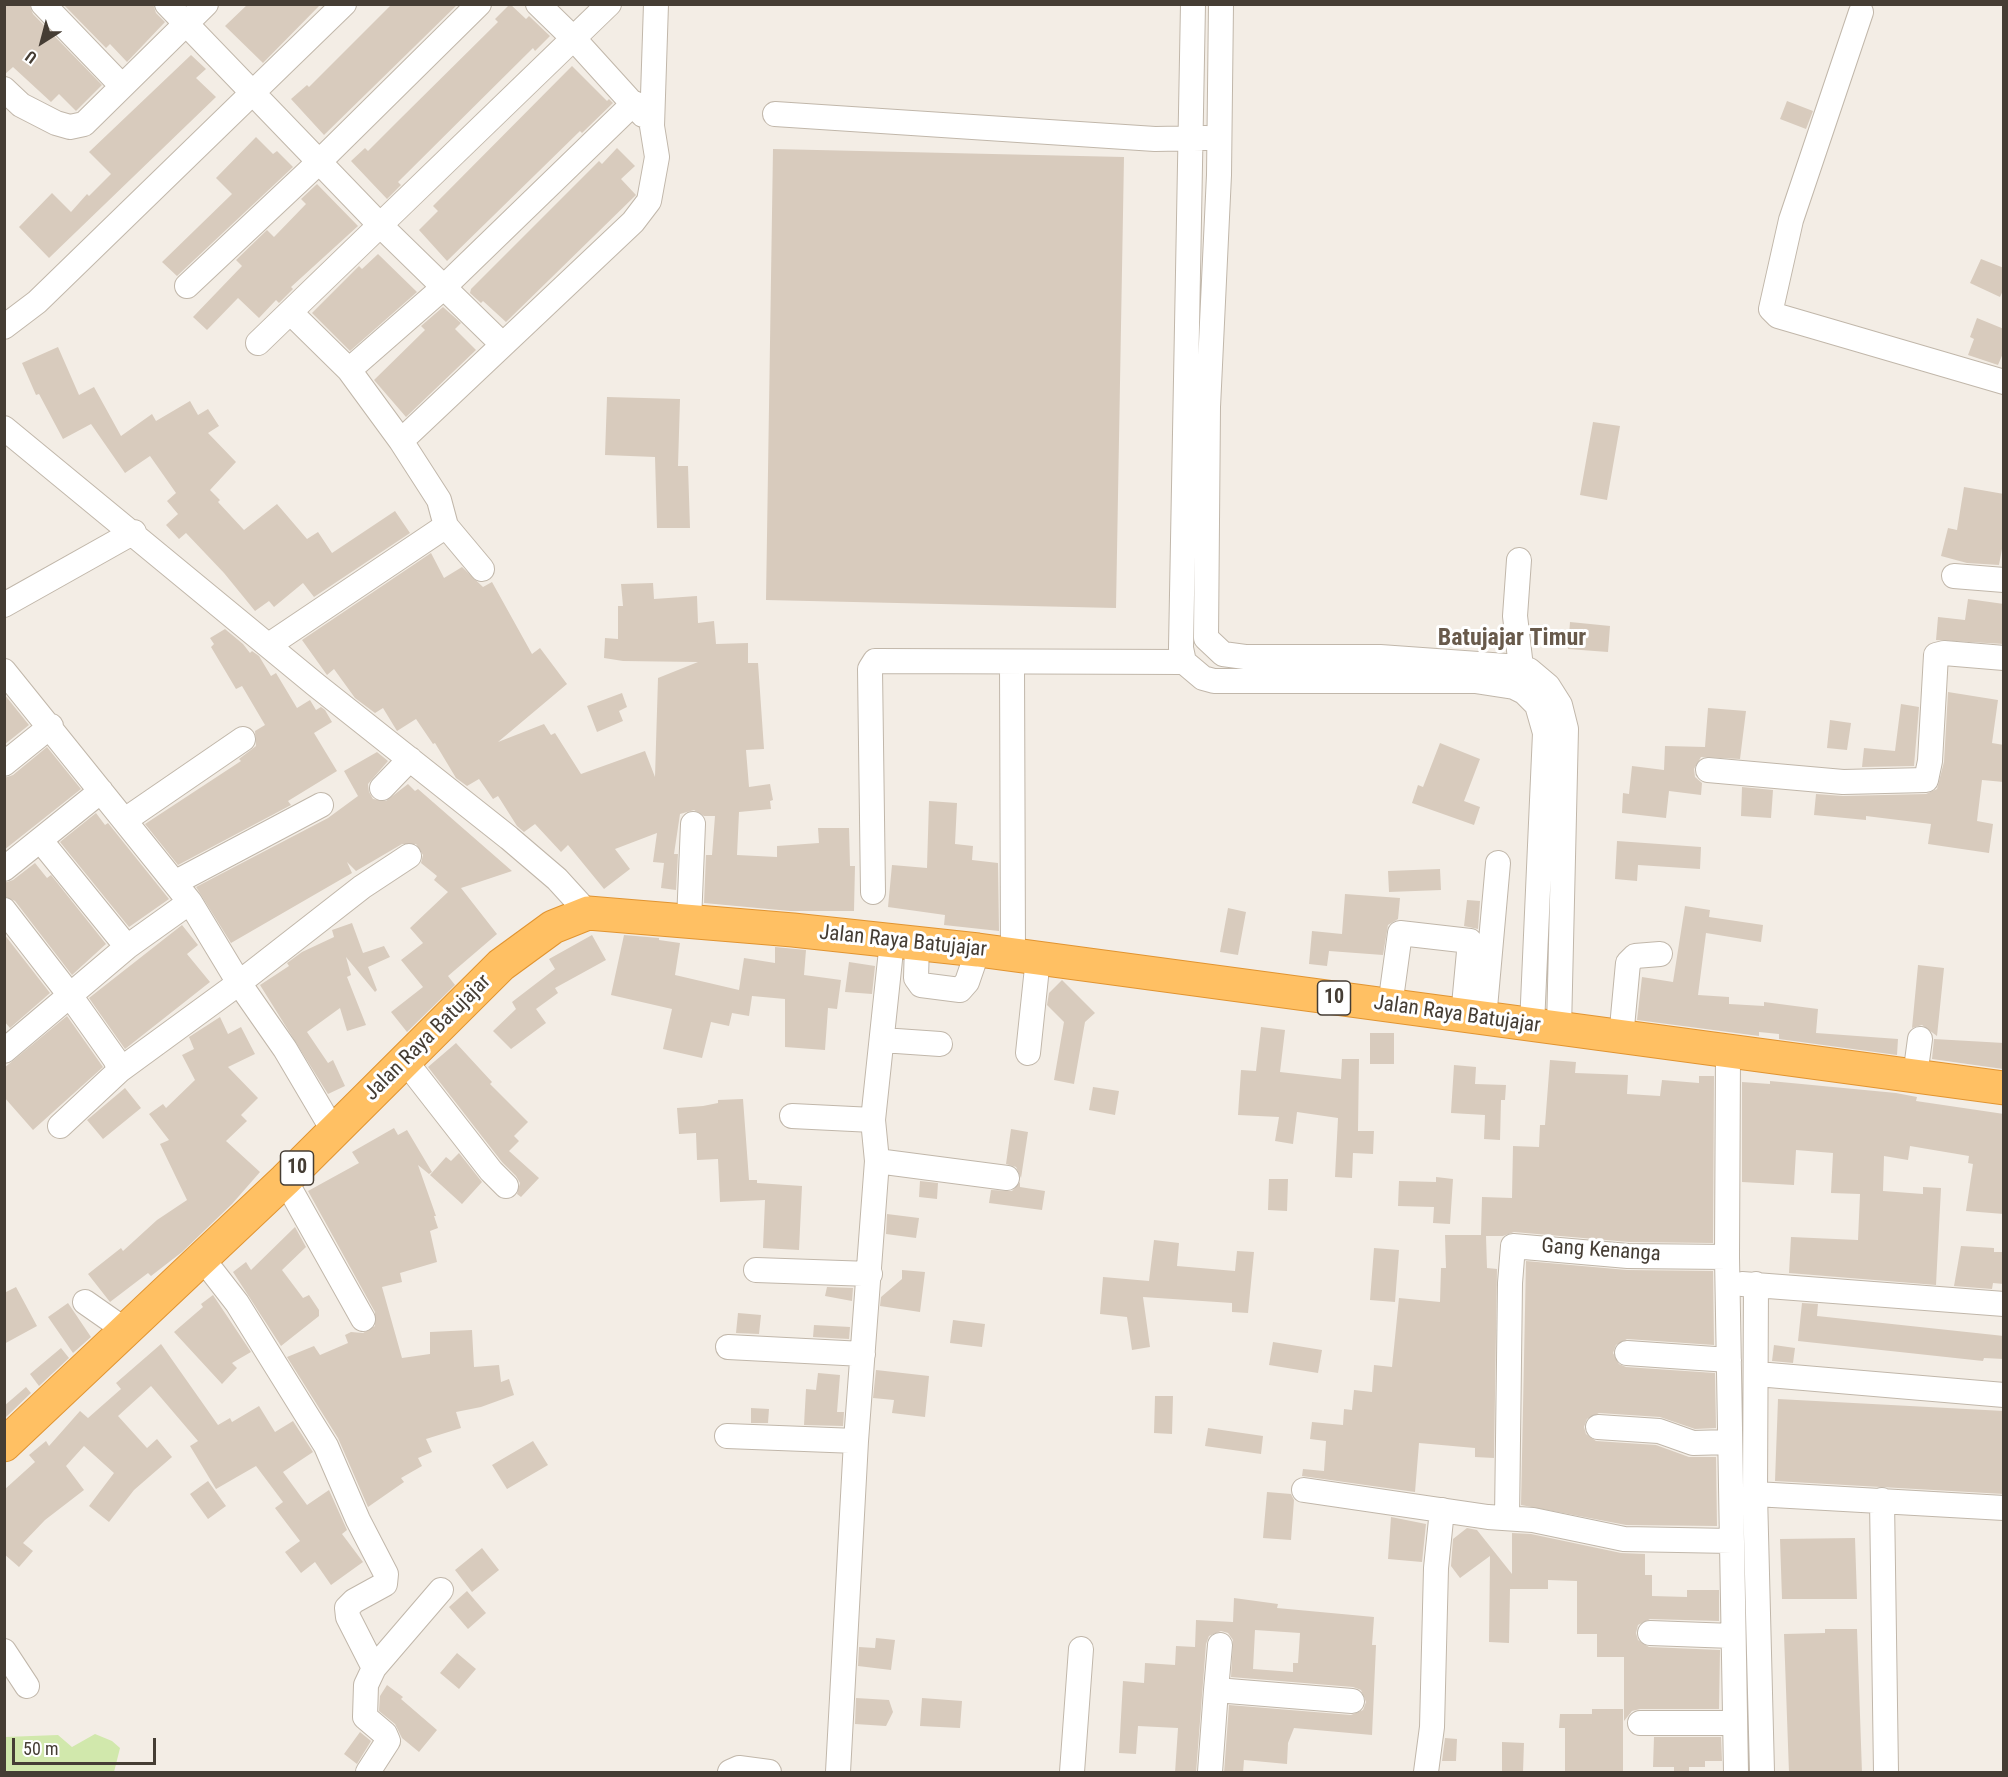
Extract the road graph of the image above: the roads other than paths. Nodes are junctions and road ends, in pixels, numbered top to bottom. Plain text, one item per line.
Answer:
1 (43, 4) edge
2 (167, 4) edge
3 (206, 4) edge
4 (344, 4) edge
5 (479, 4) edge
6 (538, 4) edge
7 (609, 4) edge
8 (656, 4) edge
9 (1193, 4) edge
10 (1221, 4) edge
11 (1861, 12) dead end
12 (186, 23) junction
13 (575, 40) junction
14 (121, 85) junction
15 (4, 89) edge
16 (255, 92) junction
17 (634, 103) junction
18 (775, 114) dead end
19 (652, 126) junction
20 (1220, 137) junction
21 (1191, 138) junction
22 (320, 162) junction
23 (380, 225) junction
24 (187, 286) dead end
25 (444, 287) junction
26 (290, 312) junction
27 (4, 327) edge
28 (258, 343) dead end
29 (502, 344) junction
30 (349, 370) junction
31 (2004, 382) edge
32 (4, 428) edge
33 (401, 441) junction
34 (446, 526) junction
35 (134, 532) junction
36 (1520, 560) dead end
37 (482, 569) dead end
38 (1954, 576) dead end
39 (2004, 580) edge
40 (4, 604) edge
41 (269, 645) junction
42 (2004, 658) edge
43 (1012, 662) junction
44 (1184, 663) junction
45 (1520, 667) junction
46 (4, 671) edge
47 (1524, 692) junction
48 (51, 726) junction
49 (243, 739) dead end
50 (410, 759) junction
51 (4, 764) edge
52 (1708, 770) dead end
53 (382, 788) dead end
54 (102, 791) junction
55 (321, 805) dead end
56 (125, 820) junction
57 (693, 824) dead end
58 (41, 841) junction
59 (409, 856) dead end
60 (1498, 863) dead end
61 (4, 869) edge
62 (176, 882) junction
63 (873, 892) dead end
64 (190, 902) junction
65 (4, 910) edge
66 (595, 913) junction
67 (676, 920) junction
68 (904, 942) junction
69 (127, 947) junction
70 (1660, 954) dead end
71 (1025, 956) junction
72 (239, 983) junction
73 (69, 994) junction
74 (1390, 1006) junction
75 (1474, 1017) junction
76 (1546, 1027) junction
77 (1621, 1038) junction
78 (1920, 1039) dead end
79 (882, 1040) junction
80 (7, 1043) edge
81 (940, 1044) dead end
82 (1028, 1053) dead end
83 (1728, 1053) junction
84 (405, 1062) junction
85 (120, 1070) junction
86 (1915, 1076) junction
87 (2004, 1088) edge
88 (792, 1116) dead end
89 (873, 1120) junction
90 (60, 1126) dead end
91 (334, 1132) junction
92 (877, 1161) junction
93 (1007, 1178) dead end
94 (285, 1180) junction
95 (506, 1186) dead end
96 (1727, 1257) junction
97 (202, 1258) junction
98 (756, 1270) dead end
99 (870, 1274) junction
100 (1756, 1284) junction
101 (1728, 1285) junction
102 (85, 1302) dead end
103 (2004, 1305) edge
104 (363, 1319) dead end
105 (125, 1330) junction
106 (728, 1347) dead end
107 (1627, 1353) dead end
108 (863, 1354) junction
109 (1729, 1360) junction
110 (1757, 1374) junction
111 (2004, 1395) edge
112 (1598, 1427) dead end
113 (727, 1436) dead end
114 (856, 1441) junction
115 (1730, 1442) junction
116 (4, 1445) edge
117 (1304, 1490) dead end
118 (1755, 1494) junction
119 (1882, 1500) junction
120 (2004, 1508) edge
121 (1442, 1510) junction
122 (1507, 1518) junction
123 (1732, 1541) junction
124 (441, 1590) dead end
125 (1650, 1632) dead end
126 (1733, 1636) junction
127 (1220, 1645) dead end
128 (1081, 1649) dead end
129 (4, 1651) edge
130 (374, 1668) junction
131 (27, 1686) dead end
132 (1216, 1690) junction
133 (1352, 1701) dead end
134 (1640, 1723) dead end
135 (1734, 1723) junction
136 (368, 1773) edge
137 (730, 1773) edge
138 (768, 1773) edge
139 (838, 1773) edge
140 (1072, 1773) edge
141 (1210, 1773) edge
142 (1426, 1773) edge
143 (1736, 1773) edge
144 (1762, 1773) edge
145 (1887, 1773) edge

1 - 14 street
2 - 12 street
3 - 12 street
4 - 16 street
5 - 22 street
6 - 13 street
7 - 13 street
8 - 19 street
9 - 21 street
10 - 20 street
11 - 31 street
12 - 14 street
12 - 16 street
13 - 17 street
13 - 23 street
14 - 15 street
16 - 22 street
16 - 27 street
17 - 19 street
17 - 25 street
18 - 21 street
19 - 29 street
20 - 21 street
20 - 45 street
21 - 44 street
22 - 23 street
22 - 24 street
23 - 25 street
23 - 26 street
25 - 29 street
25 - 30 street
26 - 28 street
26 - 30 street
29 - 33 street
30 - 33 street
32 - 35 street
33 - 34 street
34 - 37 street
34 - 41 street
35 - 40 street
35 - 41 street
36 - 45 street
38 - 39 street
41 - 50 street
42 - 52 street
43 - 44 street
43 - 63 street
43 - 71 street
44 - 47 street
45 - 47 street
45 - 76 street
46 - 48 street
47 - 76 street
48 - 51 street
48 - 54 street
49 - 56 street
50 - 53 street
50 - 66 street
54 - 56 street
54 - 58 street
55 - 62 street
56 - 62 street
57 - 67 street
58 - 61 street
58 - 69 street
59 - 72 street
60 - 75 street
62 - 64 street
64 - 69 street
64 - 72 street
65 - 73 street
66 - 67 highway, Jalan Raya Batujajar / 10
66 - 84 highway, Jalan Raya Batujajar / 10
67 - 68 highway, Jalan Raya Batujajar / 10
68 - 71 highway, Jalan Raya Batujajar / 10
68 - 79 street
69 - 73 street
70 - 77 street
71 - 74 highway, Jalan Raya Batujajar / 10
71 - 82 street
72 - 85 street
72 - 91 street
73 - 80 street
73 - 85 street
74 - 75 highway, Jalan Raya Batujajar / 10
74 - 75 street
75 - 76 highway, Jalan Raya Batujajar / 10
76 - 77 highway, Jalan Raya Batujajar / 10
77 - 83 highway, Jalan Raya Batujajar / 10
78 - 86 street
79 - 81 street
79 - 89 street
83 - 86 highway, Jalan Raya Batujajar / 10
83 - 96 street
84 - 91 highway, Jalan Raya Batujajar / 10
84 - 95 street
85 - 90 street
86 - 87 highway, Jalan Raya Batujajar / 10
88 - 89 street
89 - 92 street
91 - 94 highway, Jalan Raya Batujajar / 10
92 - 93 street
92 - 99 street
94 - 97 highway, Jalan Raya Batujajar / 10
94 - 104 street
96 - 101 street
96 - 122 street, Gang Kenanga
97 - 105 highway, Jalan Raya Batujajar / 10
97 - 130 street
98 - 99 street
99 - 108 street
100 - 101 street
100 - 103 street
100 - 110 street
101 - 109 street
102 - 105 street
105 - 116 highway, Jalan Raya Batujajar / 10
106 - 108 street
107 - 109 street
108 - 114 street
109 - 115 street
110 - 111 street
110 - 118 street
112 - 115 street
113 - 114 street
114 - 139 street
115 - 123 street
117 - 121 street
118 - 119 street
118 - 144 street
119 - 120 street
119 - 145 street
121 - 122 street
121 - 142 street
122 - 123 street
123 - 126 street
124 - 130 street
125 - 126 street
126 - 135 street
127 - 132 street
128 - 140 street
129 - 131 street
130 - 136 street
132 - 133 street
132 - 141 street
134 - 135 street
135 - 143 street
137 - 138 street

